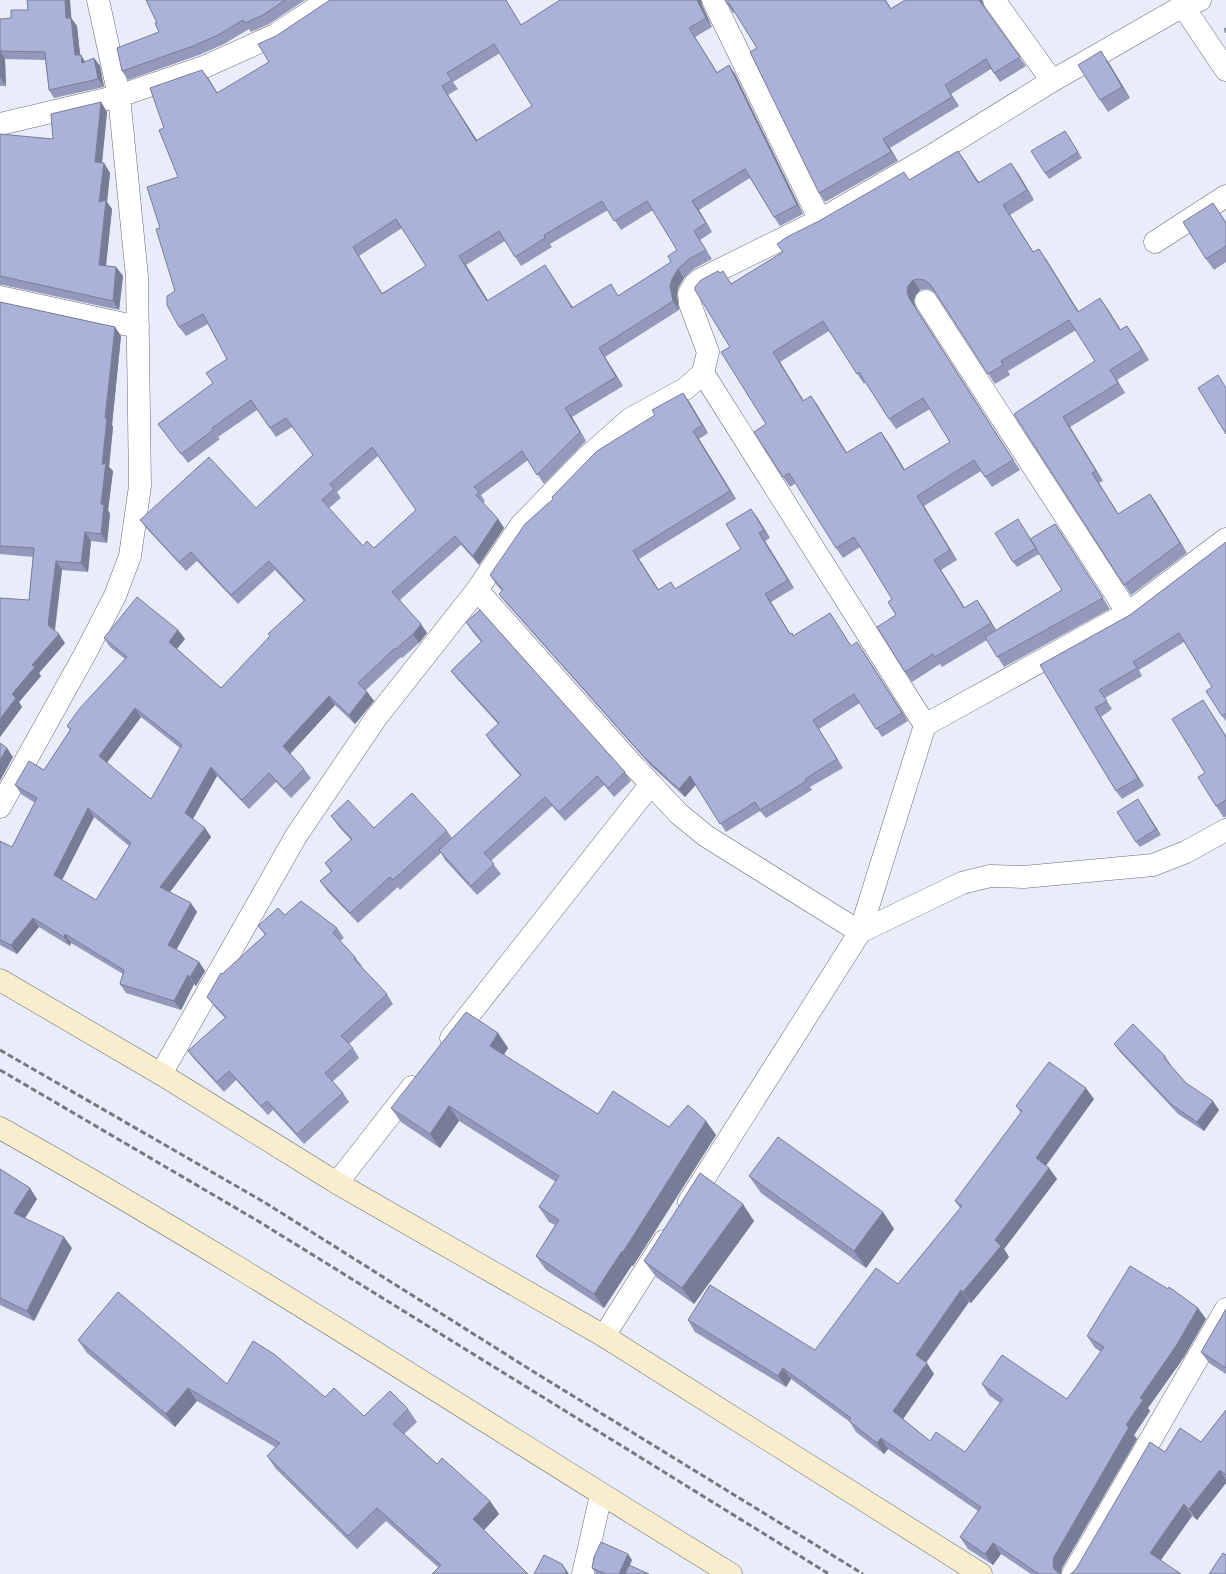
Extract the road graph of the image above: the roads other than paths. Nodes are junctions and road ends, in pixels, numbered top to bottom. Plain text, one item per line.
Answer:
1 (98, 0) edge
2 (328, 0) edge
3 (713, 0) edge
4 (994, 0) edge
5 (1192, 3) edge
6 (1226, 70) edge
7 (1052, 81) junction
8 (120, 96) junction
9 (0, 124) edge
10 (1226, 196) edge
11 (820, 220) junction
12 (1155, 242) dead end
13 (0, 297) edge
14 (926, 301) dead end
15 (138, 327) junction
16 (703, 373) junction
17 (1226, 539) edge
18 (477, 590) junction
19 (1128, 613) junction
20 (925, 726) junction
21 (651, 784) junction
22 (0, 807) edge
23 (1226, 830) edge
24 (860, 932) junction
25 (0, 980) edge
26 (441, 1052) edge
27 (426, 1070) edge
28 (161, 1074) junction
29 (0, 1128) edge
30 (337, 1183) junction
31 (1226, 1309) edge
32 (604, 1336) junction
33 (601, 1495) junction
34 (583, 1574) edge
35 (731, 1574) edge
36 (981, 1574) edge
37 (1073, 1574) edge

1 - 8 street
2 - 8 street
3 - 11 street
4 - 7 street
5 - 6 street
5 - 7 street
7 - 11 street
8 - 9 street
8 - 15 street
10 - 12 street
11 - 16 street
13 - 15 street
14 - 19 street
15 - 22 street
16 - 18 street
16 - 20 street
17 - 19 street
18 - 21 street
18 - 28 street
19 - 20 street
20 - 24 street
21 - 24 street
21 - 26 street
23 - 24 street
24 - 32 street
25 - 28 main road
27 - 30 street
28 - 30 main road
29 - 33 main road
30 - 32 main road
31 - 37 street
32 - 36 main road
33 - 34 street
33 - 35 main road

